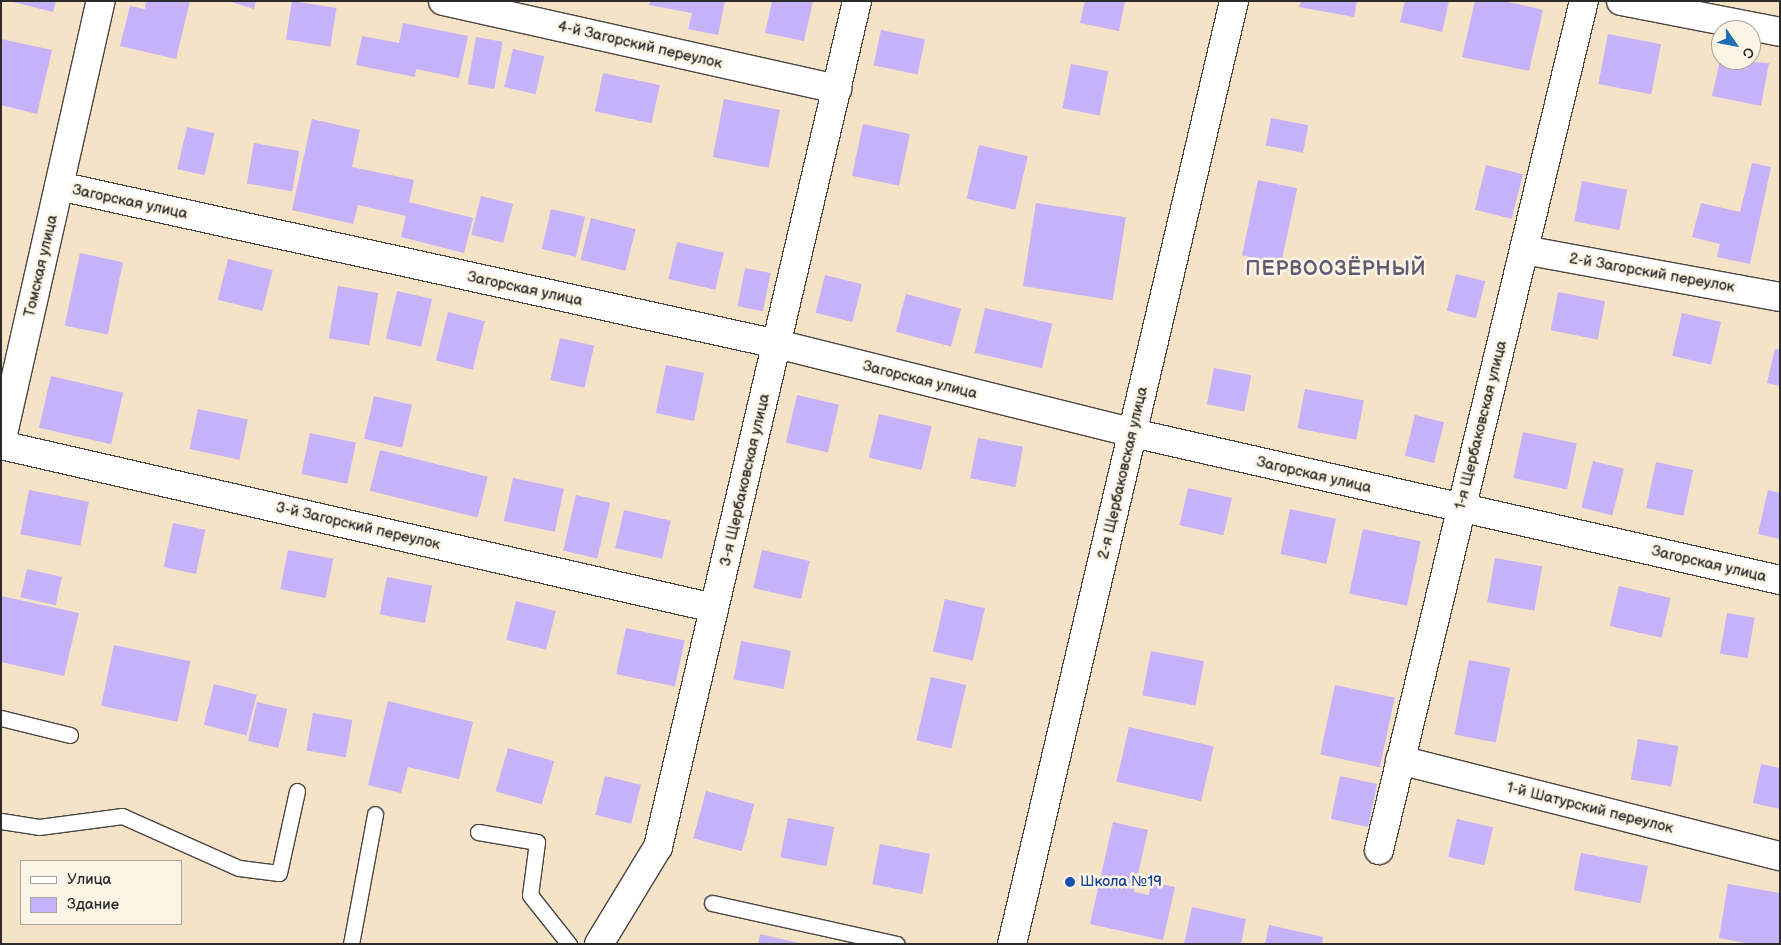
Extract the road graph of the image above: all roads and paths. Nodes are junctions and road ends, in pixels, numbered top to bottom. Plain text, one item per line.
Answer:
1 (101, 1) edge
2 (444, 1) edge
3 (857, 1) edge
4 (1234, 1) edge
5 (1584, 1) edge
6 (1621, 1) edge
7 (1780, 32) edge
8 (836, 89) junction
9 (59, 186) junction
10 (1524, 250) junction
11 (1780, 297) edge
12 (777, 344) junction
13 (1133, 433) junction
14 (1, 444) edge
15 (1461, 509) junction
16 (1780, 580) edge
17 (714, 608) junction
18 (1, 718) edge
19 (70, 735) dead end
20 (1400, 760) junction
21 (297, 791) dead end
22 (376, 814) dead end
23 (1, 821) edge
24 (478, 832) dead end
25 (1379, 850) dead end
26 (1780, 856) edge
27 (712, 903) dead end
28 (351, 944) edge
29 (569, 944) edge
30 (599, 944) edge
31 (897, 944) edge
32 (1012, 944) edge

1 - 9 street, Томская улица
2 - 8 street, 4-й Загорский переулок
3 - 8 street, 3-я Щербаковская улица
4 - 13 street, 2-я Щербаковская улица
5 - 10 street, 1-я Щербаковская улица
6 - 7 street
8 - 12 street, 3-я Щербаковская улица
9 - 12 street, Загорская улица
9 - 14 street, Томская улица
10 - 11 street, 2-й Загорский переулок
10 - 15 street, 1-я Щербаковская улица
12 - 13 street, Загорская улица
12 - 17 street, 3-я Щербаковская улица
13 - 15 street, Загорская улица
13 - 32 street, 2-я Щербаковская улица
14 - 17 street, 3-й Загорский переулок
15 - 16 street, Загорская улица
15 - 20 street, 1-я Щербаковская улица
17 - 30 street, 3-я Щербаковская улица
18 - 19 lane
20 - 25 street, 1-я Щербаковская улица
20 - 26 street, 1-й Шатурский переулок
21 - 23 lane
22 - 28 lane
24 - 29 lane
27 - 31 lane

